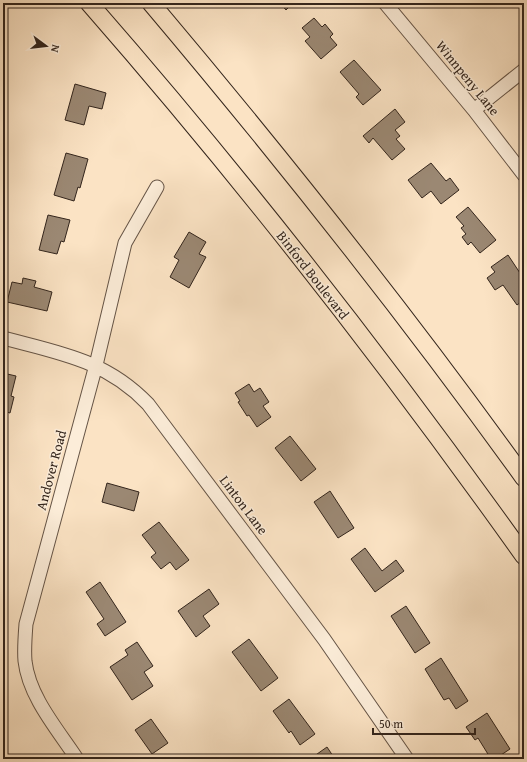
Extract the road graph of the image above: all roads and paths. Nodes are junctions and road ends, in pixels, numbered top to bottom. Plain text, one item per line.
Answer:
1 (89, 3) edge
2 (151, 3) edge
3 (385, 3) edge
4 (524, 70) edge
5 (474, 110) junction
6 (524, 175) edge
7 (158, 187) dead end
8 (3, 338) edge
9 (96, 365) junction
10 (524, 478) edge
11 (524, 556) edge
12 (77, 759) edge
13 (407, 759) edge

1 - 11 main road, Binford Boulevard
2 - 10 main road
3 - 5 street, Winnpeny Lane
4 - 5 street
5 - 6 street, Winnpeny Lane
7 - 9 street, Andover Road
8 - 9 street, Linton Lane
9 - 12 street, Andover Road
9 - 13 street, Linton Lane

